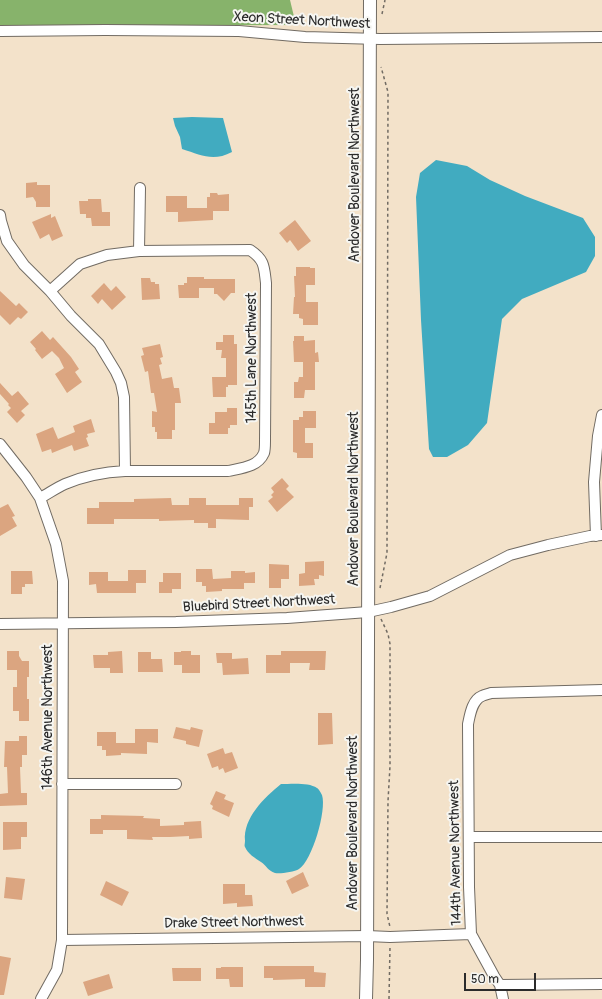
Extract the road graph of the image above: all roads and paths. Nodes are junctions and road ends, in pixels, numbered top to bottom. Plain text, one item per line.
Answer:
1 (370, 0) edge
2 (384, 0) edge
3 (381, 15) dead end
4 (0, 31) edge
5 (602, 36) edge
6 (370, 39) junction
7 (381, 65) dead end
8 (140, 188) dead end
9 (0, 215) edge
10 (139, 251) junction
11 (50, 291) junction
12 (602, 415) edge
13 (0, 444) edge
14 (125, 471) junction
15 (40, 498) junction
16 (599, 536) edge
17 (380, 590) dead end
18 (368, 612) junction
19 (381, 619) dead end
20 (62, 623) junction
21 (0, 624) edge
22 (602, 690) edge
23 (62, 784) junction
24 (176, 784) dead end
25 (469, 837) junction
26 (602, 837) edge
27 (390, 927) dead end
28 (471, 934) junction
29 (367, 936) junction
30 (62, 940) junction
31 (390, 944) dead end
32 (602, 984) edge
33 (500, 985) junction
34 (41, 999) edge
35 (366, 999) edge
36 (389, 999) edge
37 (503, 999) edge

1 - 6 street, Andover Boulevard Northwest
2 - 3 path
4 - 6 street, Xeon Street Northwest
5 - 6 street, Xeon Street Northwest
6 - 18 street, Andover Boulevard Northwest
7 - 17 path
8 - 10 street
9 - 11 street
10 - 11 street
10 - 14 street, 145th Lane Northwest
11 - 14 street
12 - 16 street
13 - 15 street, 146th Avenue Northwest
14 - 15 street
15 - 20 street, 146th Avenue Northwest
16 - 18 street, Bluebird Street Northwest
18 - 20 street, Bluebird Street Northwest
18 - 29 street, Andover Boulevard Northwest
19 - 27 path
20 - 21 street, Bluebird Street Northwest
20 - 23 street, 146th Avenue Northwest
22 - 25 street, 144th Avenue Northwest
23 - 24 street
23 - 30 street, 146th Avenue Northwest
25 - 26 street
25 - 28 street, 144th Avenue Northwest
28 - 29 street, Drake Street Northwest
28 - 33 street, 144th Avenue Northwest
29 - 30 street, Drake Street Northwest
29 - 35 street, Andover Boulevard Northwest
30 - 34 street
31 - 36 path
32 - 33 street
33 - 37 street, 144th Avenue Northwest

